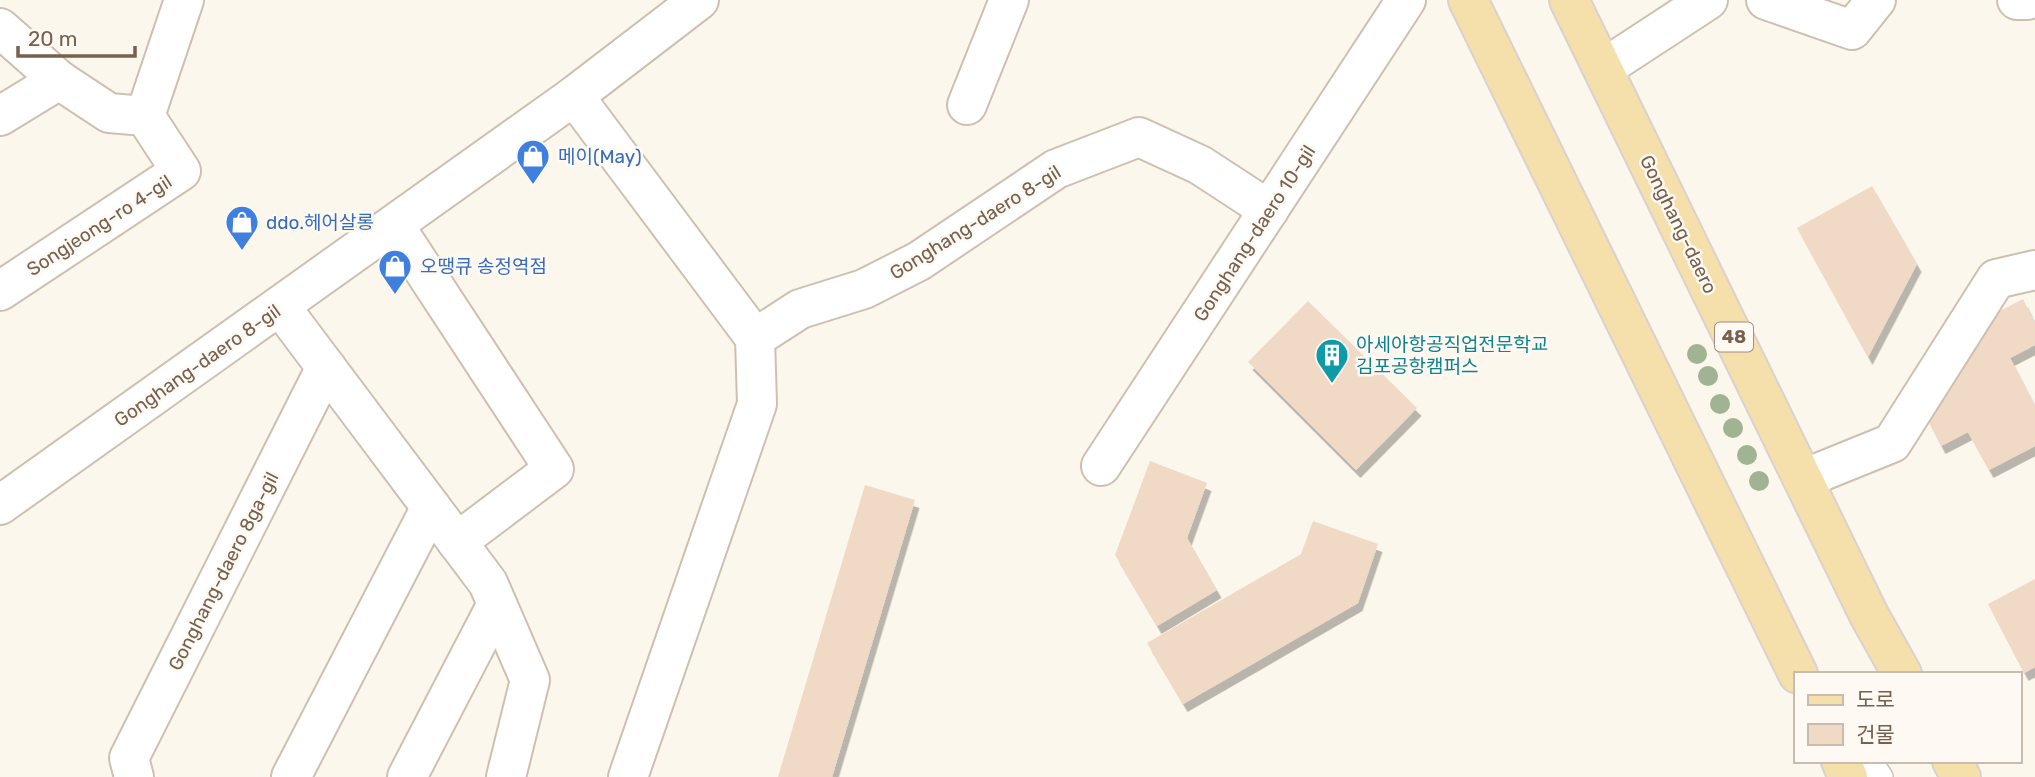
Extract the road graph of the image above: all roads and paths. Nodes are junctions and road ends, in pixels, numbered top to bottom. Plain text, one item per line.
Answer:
1 (184, 0) edge
2 (699, 0) edge
3 (1009, 0) edge
4 (1406, 0) edge
5 (1468, 0) edge
6 (1569, 0) edge
7 (1709, 0) edge
8 (1766, 0) edge
9 (1876, 0) edge
10 (2017, 0) edge
11 (2027, 0) edge
12 (0, 29) edge
13 (1604, 68) junction
14 (59, 80) junction
15 (574, 96) junction
16 (967, 105) dead end
17 (0, 116) edge
18 (145, 116) junction
19 (1269, 210) junction
20 (394, 225) junction
21 (2035, 270) edge
22 (0, 291) edge
23 (280, 306) junction
24 (755, 338) junction
25 (326, 367) junction
26 (1101, 466) dead end
27 (1803, 479) junction
28 (0, 505) edge
29 (431, 507) junction
30 (457, 542) junction
31 (497, 604) junction
32 (1769, 615) junction
33 (1797, 672) edge
34 (1809, 672) edge
35 (1901, 672) edge
36 (134, 777) edge
37 (291, 777) edge
38 (407, 777) edge
39 (506, 777) edge
40 (628, 777) edge

1 - 18 street
2 - 15 street, Gonghang-daero 8-gil
3 - 16 street
4 - 19 street, Gonghang-daero 10-gil
5 - 32 main road
6 - 13 main road, Gonghang-daero / 48
7 - 13 street
8 - 9 street
10 - 11 street
12 - 14 street
13 - 27 main road, Gonghang-daero / 48
14 - 17 street
14 - 18 street
15 - 20 street, Gonghang-daero 8-gil
15 - 24 street
18 - 22 street, Songjeong-ro 4-gil
19 - 24 street, Gonghang-daero 8-gil
19 - 26 street, Gonghang-daero 10-gil
20 - 23 street, Gonghang-daero 8-gil
20 - 30 street
21 - 27 street
23 - 25 street
23 - 28 street, Gonghang-daero 8-gil
24 - 40 street
25 - 29 street
25 - 36 street, Gonghang-daero 8ga-gil
27 - 35 main road, Gonghang-daero / 48
29 - 30 street
29 - 37 street
30 - 31 street
31 - 38 street
31 - 39 street
32 - 33 main road
32 - 34 lane

